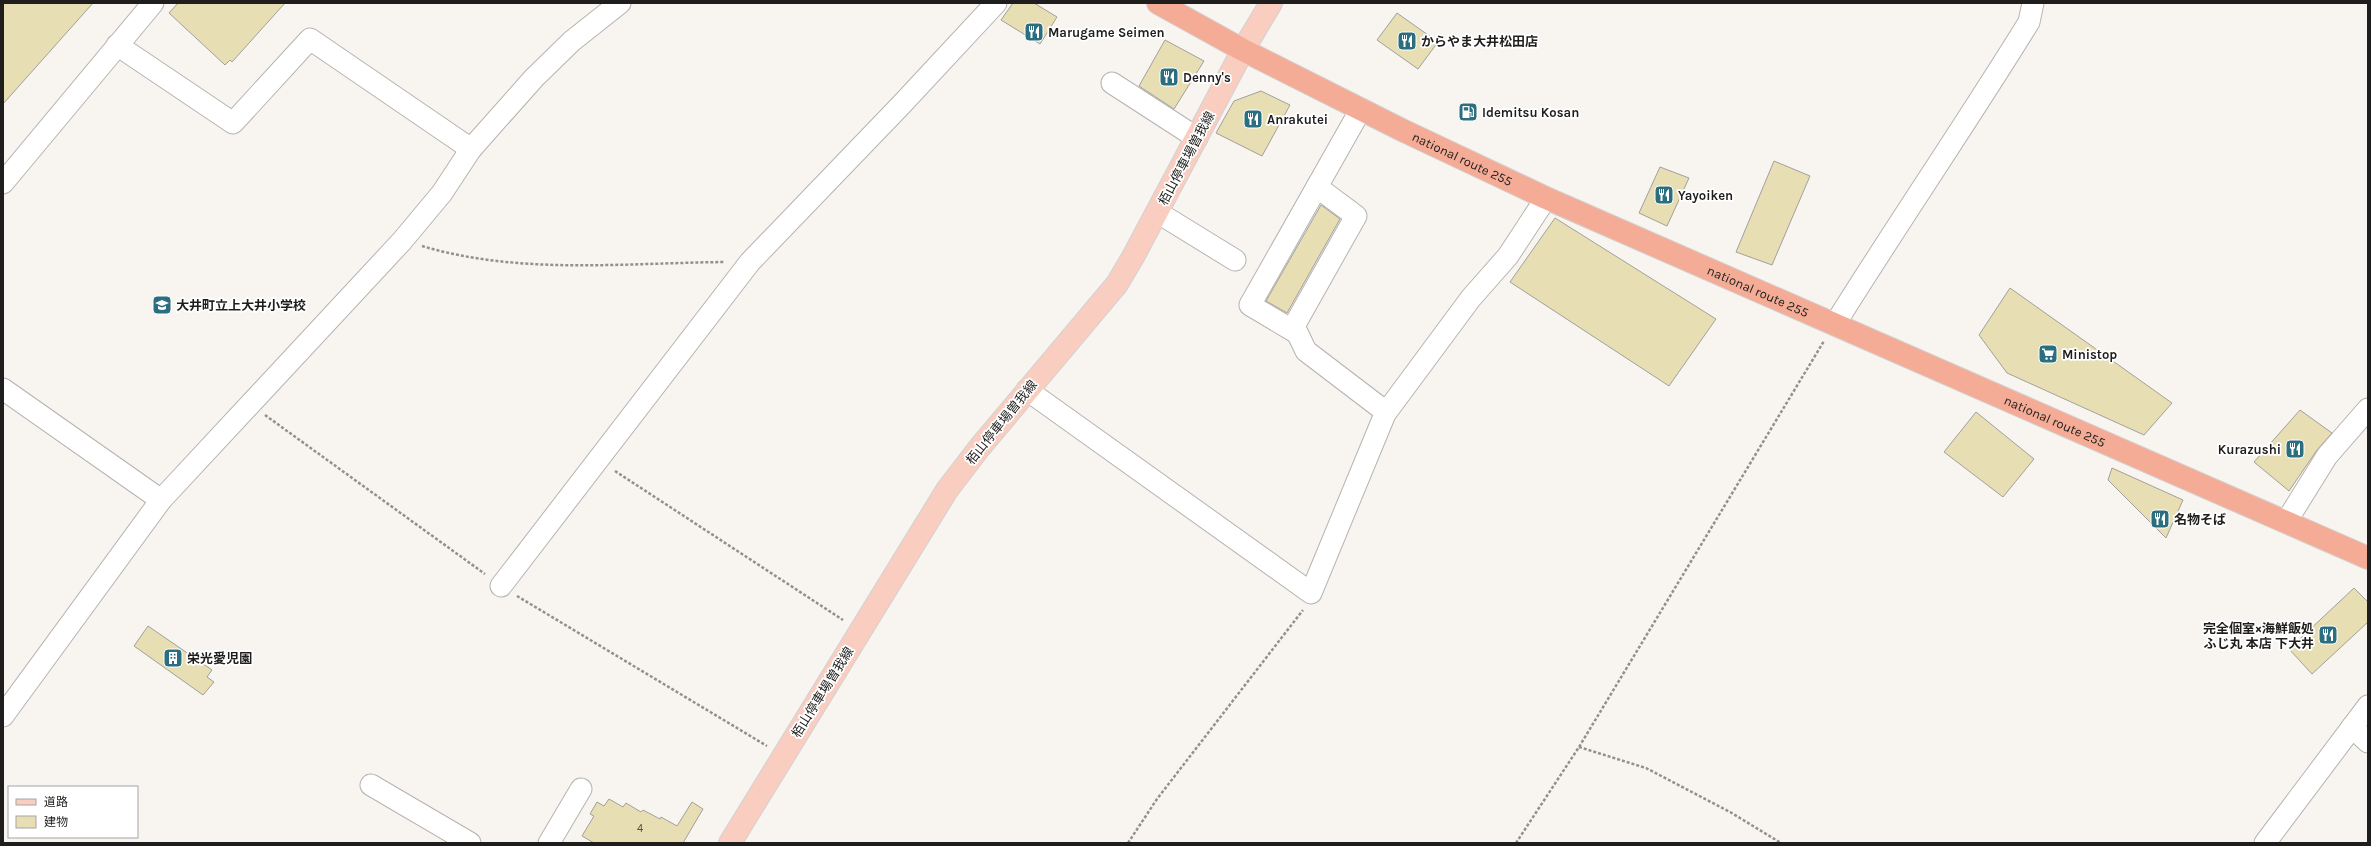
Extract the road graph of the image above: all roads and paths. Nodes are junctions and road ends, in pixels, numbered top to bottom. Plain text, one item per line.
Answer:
1 (153, 3) edge
2 (620, 3) edge
3 (996, 3) edge
4 (1158, 3) edge
5 (1271, 3) edge
6 (2033, 3) edge
7 (117, 45) junction
8 (1243, 50) junction
9 (1112, 83) dead end
10 (1361, 109) junction
11 (1197, 138) junction
12 (471, 149) junction
13 (3, 183) edge
14 (1317, 187) junction
15 (1546, 198) junction
16 (1157, 212) junction
17 (402, 241) junction
18 (1235, 260) dead end
19 (750, 262) junction
20 (1835, 324) junction
21 (1296, 330) junction
22 (3, 389) edge
23 (1027, 390) junction
24 (2368, 409) edge
25 (1386, 412) junction
26 (598, 460) junction
27 (161, 500) junction
28 (2286, 522) junction
29 (2368, 558) edge
30 (501, 586) dead end
31 (1311, 593) junction
32 (859, 631) junction
33 (2368, 706) edge
34 (3, 716) edge
35 (2352, 727) junction
36 (2368, 742) edge
37 (1579, 746) junction
38 (371, 785) dead end
39 (581, 789) dead end
40 (470, 843) edge
41 (549, 843) edge
42 (730, 843) edge
43 (1128, 843) edge
44 (1516, 843) edge
45 (1781, 843) edge
46 (2265, 843) edge

1 - 7 street
2 - 12 street
3 - 19 street
4 - 8 highway, national route 255
5 - 8 main road, 栢山停車場曽我線
6 - 20 street
7 - 12 street
7 - 13 street
8 - 10 highway, national route 255
8 - 11 main road, 栢山停車場曽我線
9 - 11 street
10 - 14 street
10 - 15 highway, national route 255
11 - 16 main road, 栢山停車場曽我線
12 - 17 street
14 - 21 street
14 - 21 street
15 - 20 highway, national route 255
15 - 25 street
16 - 18 street
16 - 23 main road, 栢山停車場曽我線
17 - 19 path
17 - 27 street
19 - 26 street
20 - 28 highway, national route 255
20 - 37 path
21 - 25 street
22 - 27 street
23 - 31 street
23 - 32 main road, 栢山停車場曽我線
24 - 28 street
25 - 31 street
26 - 30 street
26 - 32 path
27 - 34 street
28 - 29 highway, national route 255
31 - 43 path
32 - 42 main road, 栢山停車場曽我線
33 - 35 street
35 - 36 street
35 - 46 street
37 - 44 path
37 - 45 path
38 - 40 street
39 - 41 street

